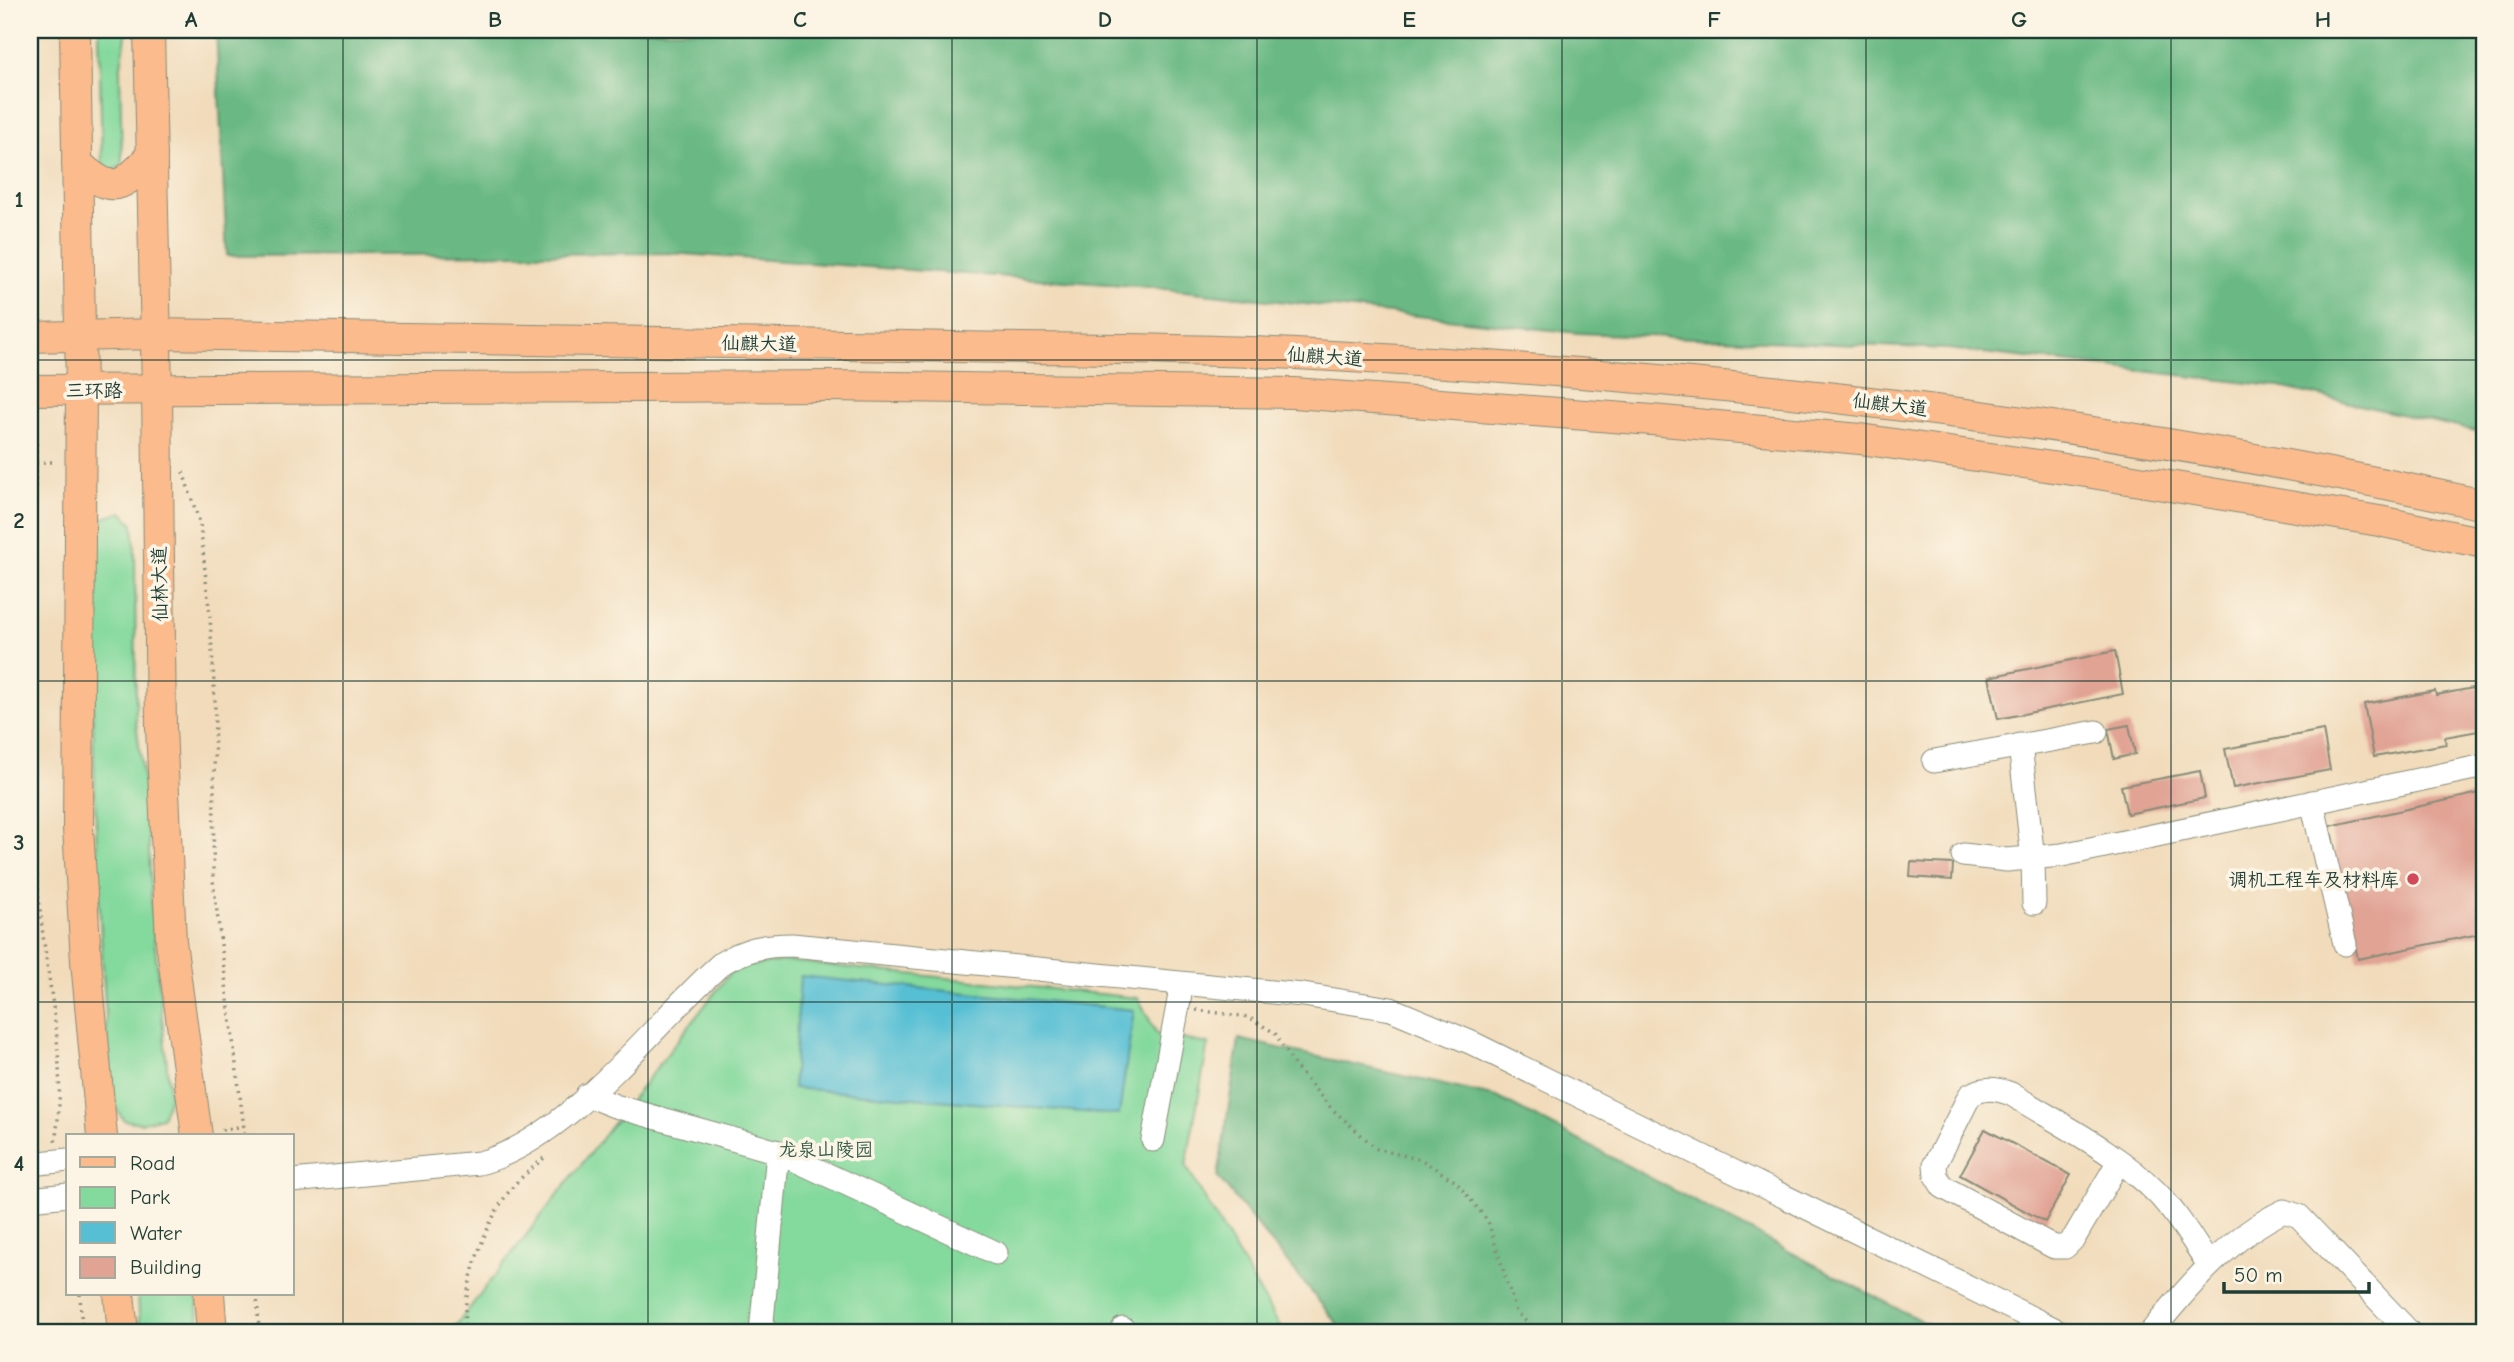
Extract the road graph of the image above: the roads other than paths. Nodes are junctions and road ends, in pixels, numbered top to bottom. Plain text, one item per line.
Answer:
1 (75, 30) edge
2 (149, 30) edge
3 (152, 155) junction
4 (77, 163) junction
5 (156, 334) junction
6 (80, 336) junction
7 (30, 337) edge
8 (30, 390) edge
9 (81, 390) junction
10 (158, 391) junction
11 (2484, 505) edge
12 (2484, 543) edge
13 (2096, 732) dead end
14 (2020, 745) junction
15 (1934, 761) dead end
16 (2484, 766) edge
17 (2312, 803) junction
18 (1963, 855) dead end
19 (2033, 859) junction
20 (2034, 903) dead end
21 (2345, 944) dead end
22 (1182, 984) junction
23 (587, 1095) junction
24 (210, 1133) edge
25 (103, 1134) edge
26 (1153, 1140) dead end
27 (778, 1152) junction
28 (61, 1154) edge
29 (2119, 1161) junction
30 (30, 1164) edge
31 (294, 1181) edge
32 (66, 1195) edge
33 (30, 1199) edge
34 (996, 1253) dead end
35 (2209, 1265) junction
36 (119, 1296) edge
37 (209, 1296) edge
38 (123, 1332) edge
39 (212, 1332) edge
40 (761, 1332) edge
41 (2060, 1332) edge
42 (2151, 1332) edge
43 (2409, 1332) edge

1 - 4 main road
2 - 3 main road, 仙林大道
3 - 4 main road
3 - 5 main road, 仙林大道
4 - 6 main road
5 - 6 main road
5 - 10 main road, 仙林大道
5 - 11 main road, 仙麒大道
6 - 7 main road
6 - 9 main road
8 - 9 main road, 三环路
9 - 10 main road, 三环路
9 - 25 main road
10 - 12 main road, 仙麒大道
10 - 24 main road, 仙林大道
13 - 14 street
14 - 15 street
14 - 19 street
16 - 17 street
17 - 19 street
17 - 21 street
18 - 19 street
19 - 20 street
22 - 23 street
22 - 26 street
22 - 41 street
23 - 27 street
23 - 31 street
27 - 34 street
27 - 40 street
28 - 30 street
29 - 29 street
29 - 35 street
32 - 33 street
35 - 42 street
35 - 43 street
36 - 38 main road
37 - 39 main road

